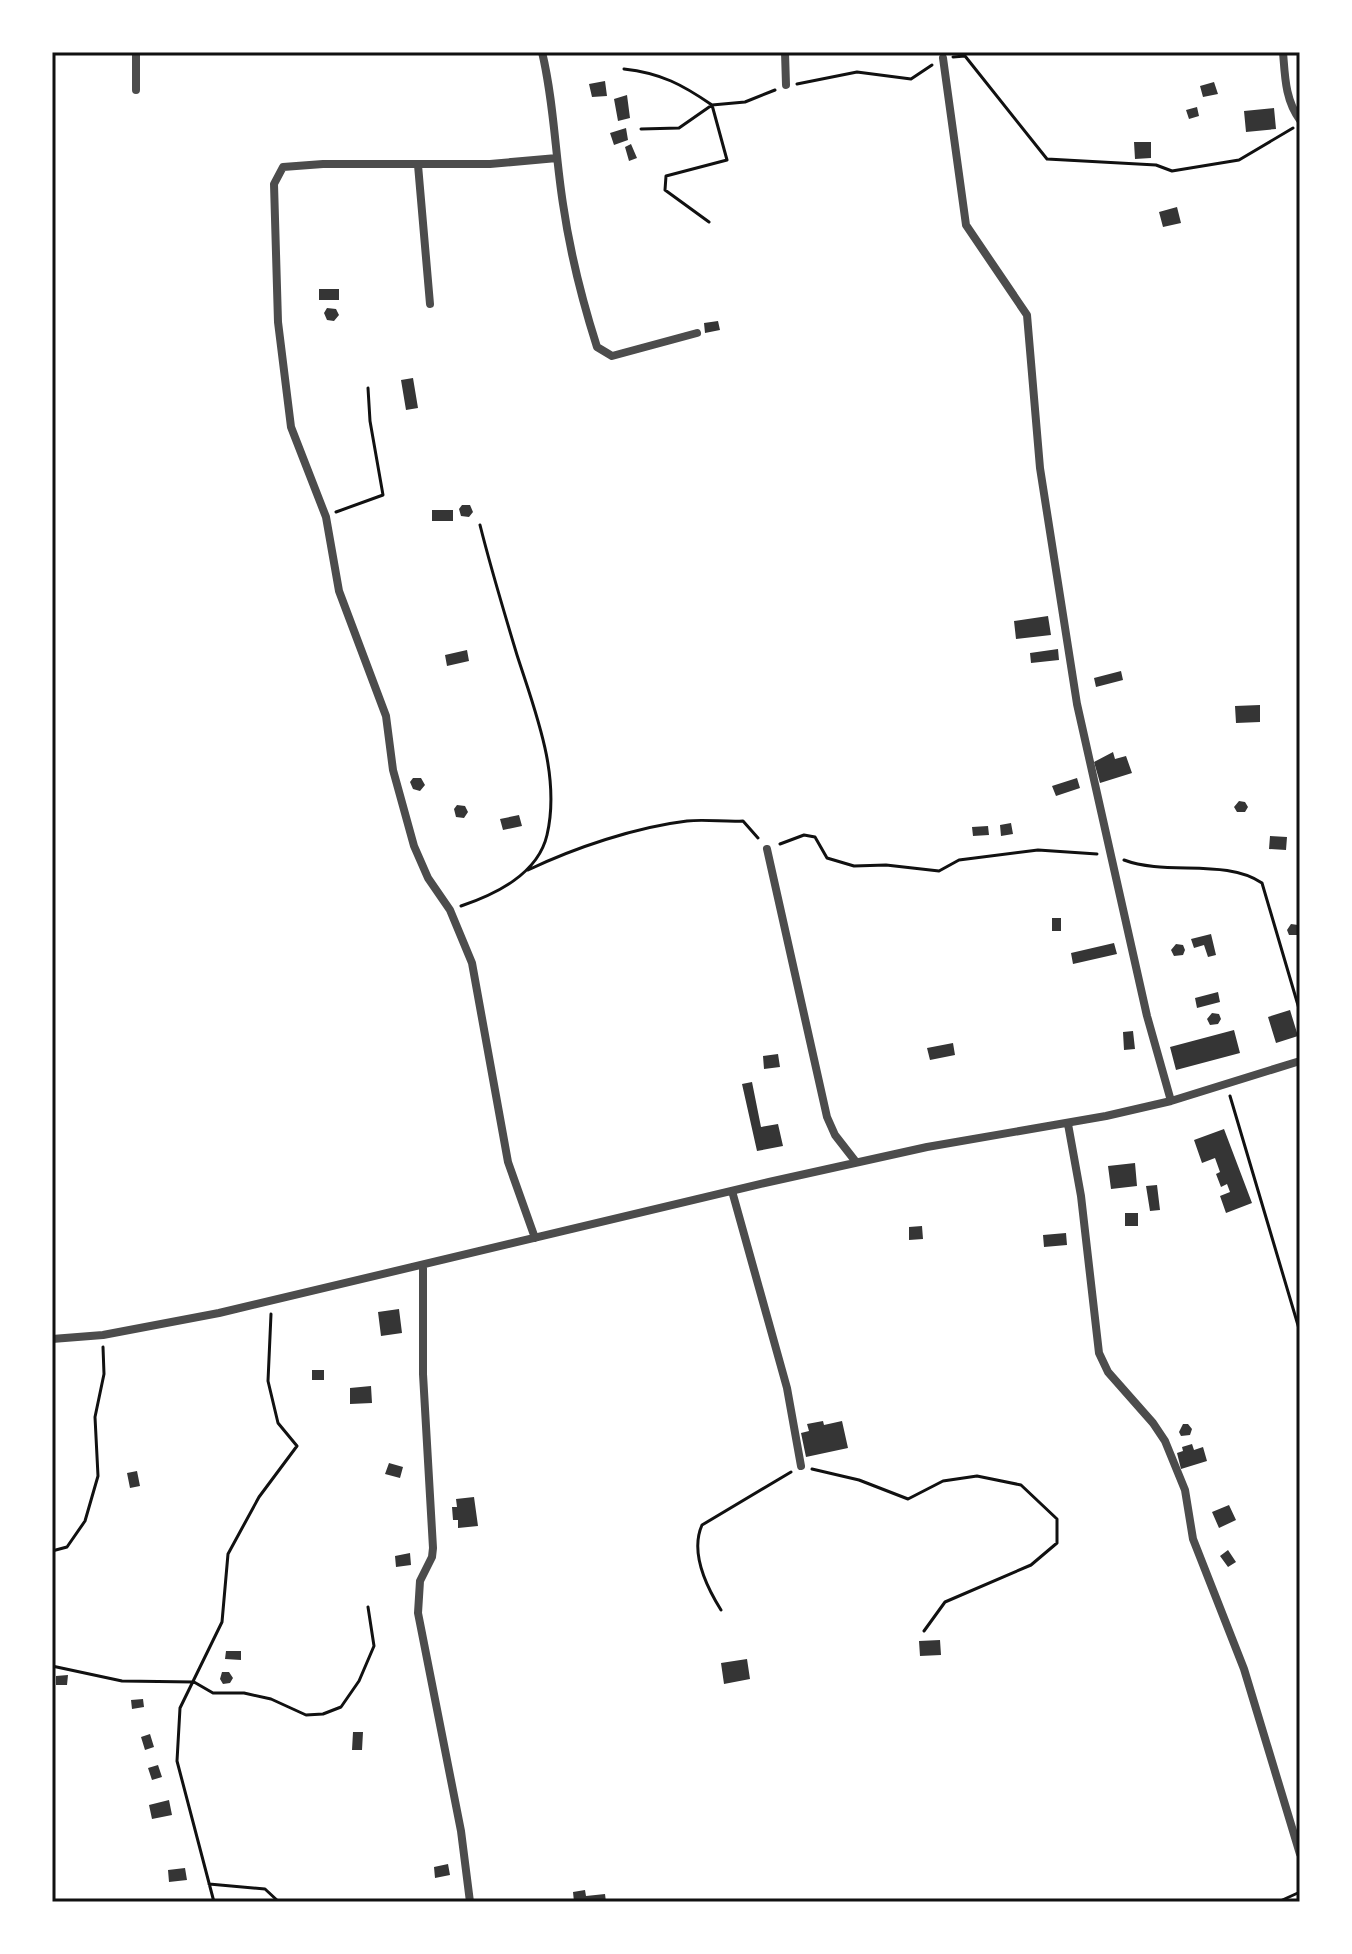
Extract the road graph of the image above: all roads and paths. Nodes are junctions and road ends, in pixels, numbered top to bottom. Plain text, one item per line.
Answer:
1 (136, 52) edge
2 (542, 52) edge
3 (785, 52) edge
4 (1283, 52) edge
5 (943, 58) junction
6 (624, 69) dead end
7 (786, 85) junction
8 (136, 90) dead end
9 (712, 105) junction
10 (1300, 122) edge
11 (641, 129) dead end
12 (557, 158) junction
13 (418, 165) junction
14 (709, 222) dead end
15 (430, 304) dead end
16 (697, 333) dead end
17 (368, 388) dead end
18 (326, 517) junction
19 (480, 525) dead end
20 (767, 849) junction
21 (1109, 855) junction
22 (528, 870) junction
23 (450, 910) junction
24 (1300, 1012) edge
25 (1300, 1061) edge
26 (1226, 1085) junction
27 (1171, 1101) junction
28 (1068, 1124) junction
29 (856, 1162) junction
30 (732, 1191) junction
31 (535, 1238) junction
32 (423, 1265) junction
33 (272, 1300) junction
34 (1300, 1332) edge
35 (103, 1335) junction
36 (52, 1339) edge
37 (801, 1466) junction
38 (52, 1551) edge
39 (368, 1607) dead end
40 (721, 1610) dead end
41 (924, 1631) dead end
42 (52, 1666) edge
43 (194, 1682) junction
44 (1300, 1854) edge
45 (209, 1884) junction
46 (1300, 1892) edge
47 (214, 1902) edge
48 (279, 1902) edge
49 (470, 1902) edge
50 (1278, 1902) edge

1 - 8 street
2 - 12 street
3 - 7 street
4 - 10 street
5 - 7 path
5 - 10 path
5 - 21 street
6 - 9 path
7 - 9 path
9 - 11 path
9 - 14 path
12 - 13 street
12 - 16 street
13 - 15 street
13 - 18 street
17 - 18 path
18 - 23 street
19 - 22 path
20 - 21 path
20 - 22 path
20 - 29 street
21 - 24 path
21 - 27 street
22 - 23 path
23 - 31 street
25 - 26 street
26 - 27 street
26 - 34 path
27 - 28 street
28 - 29 street
28 - 44 street
29 - 30 street
30 - 31 street
30 - 37 street
31 - 32 street
32 - 33 street
32 - 49 street
33 - 35 street
33 - 43 path
35 - 36 street
35 - 38 path
37 - 40 path
37 - 41 path
39 - 43 path
42 - 43 path
43 - 45 path
45 - 47 path
45 - 48 path
46 - 50 path

